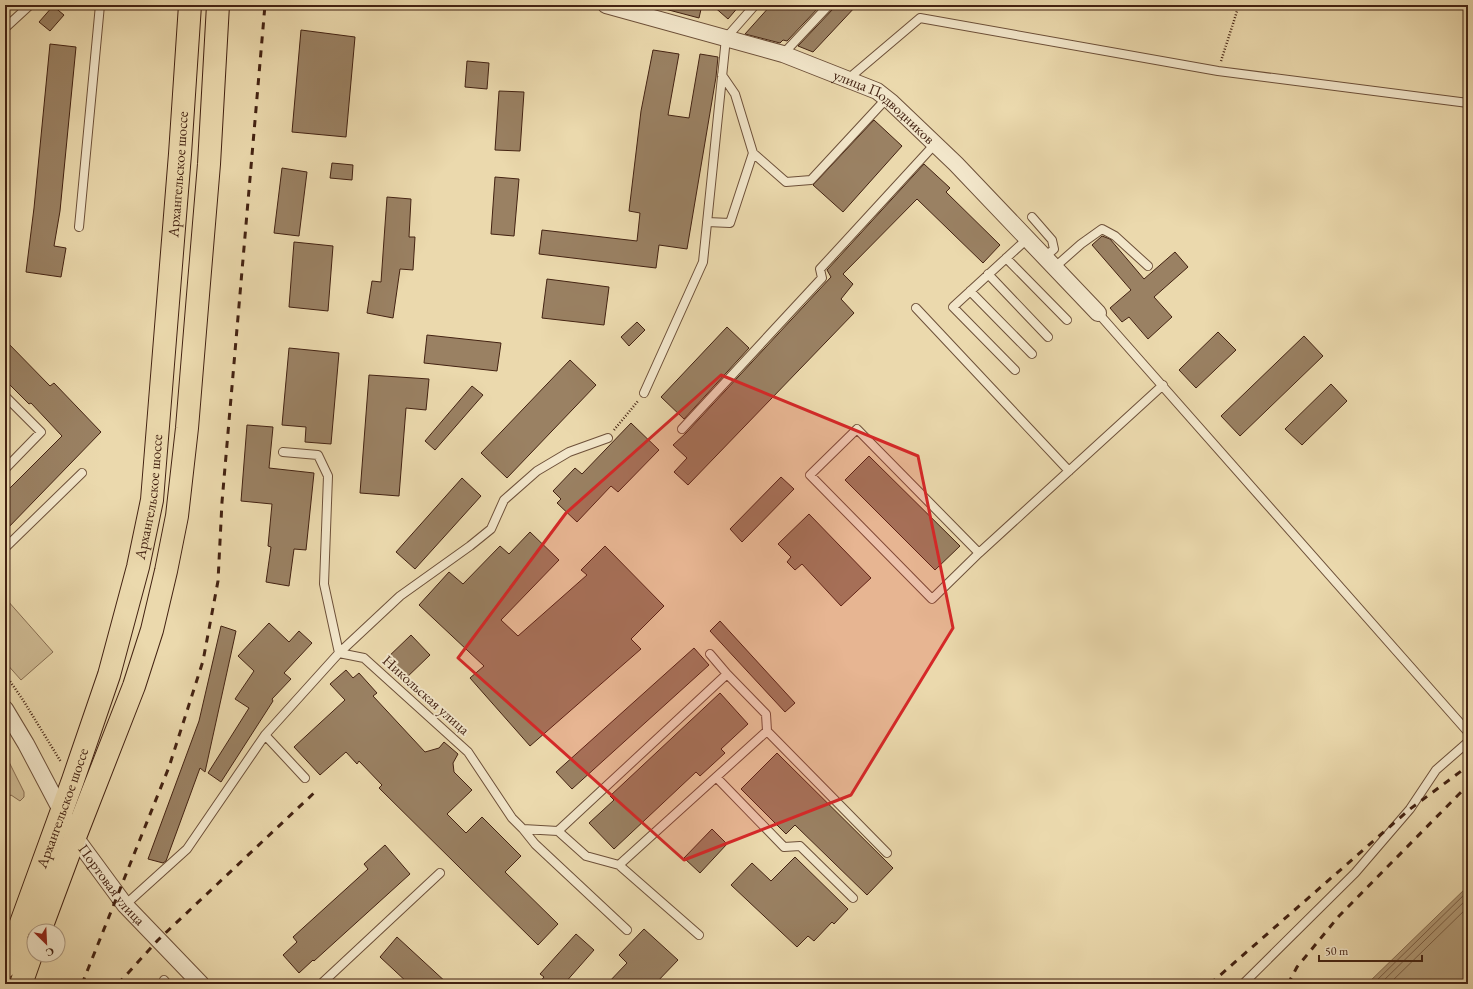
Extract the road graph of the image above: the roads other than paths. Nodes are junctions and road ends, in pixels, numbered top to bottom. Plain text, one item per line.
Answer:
1 (30, 5) edge
2 (100, 5) edge
3 (190, 5) edge
4 (218, 5) edge
5 (606, 5) edge
6 (755, 5) edge
7 (829, 5) edge
8 (5, 28) edge
9 (726, 38) junction
10 (783, 54) junction
11 (722, 75) junction
12 (848, 79) junction
13 (887, 98) junction
14 (1468, 104) edge
15 (935, 144) junction
16 (753, 153) junction
17 (1032, 217) dead end
18 (707, 222) junction
19 (79, 227) dead end
20 (1027, 238) junction
21 (1006, 258) junction
22 (1050, 262) junction
23 (1148, 266) dead end
24 (988, 274) junction
25 (970, 291) junction
26 (916, 308) dead end
27 (1098, 312) joint
28 (1067, 320) dead end
29 (1048, 337) dead end
30 (1032, 354) dead end
31 (1015, 370) dead end
32 (1163, 385) junction
33 (644, 393) road end
34 (5, 396) edge
35 (682, 429) dead end
36 (608, 438) road end
37 (283, 452) dead end
38 (5, 469) edge
39 (1069, 471) junction
40 (82, 473) dead end
41 (5, 548) edge
42 (979, 553) junction
43 (339, 653) junction
44 (710, 654) dead end
45 (727, 674) junction
46 (5, 709) edge
47 (767, 731) junction
48 (1468, 732) edge
49 (265, 734) junction
50 (1468, 742) edge
51 (716, 777) junction
52 (305, 778) dead end
53 (61, 813) junction
54 (523, 829) junction
55 (558, 831) junction
56 (75, 837) junction
57 (887, 853) dead end
58 (619, 865) junction
59 (440, 873) dead end
60 (853, 898) dead end
61 (125, 905) junction
62 (43, 923) edge
63 (627, 930) dead end
64 (699, 935) dead end
65 (28, 963) edge
66 (5, 967) edge
67 (21, 984) edge
68 (201, 984) edge
69 (321, 984) edge
70 (1243, 984) edge

1 - 8 lane
2 - 19 lane
3 - 53 main road, Архангельское шоссе
4 - 56 main road, Архангельское шоссе
5 - 9 street, улица Подводников
6 - 9 lane
7 - 10 lane
9 - 10 street, улица Подводников
9 - 11 lane
10 - 12 street, улица Подводников
11 - 16 lane
11 - 18 lane
12 - 13 street, улица Подводников
12 - 14 lane
13 - 15 street, улица Подводников
13 - 16 lane
15 - 20 street, улица Подводников
15 - 35 lane
16 - 18 lane
17 - 22 lane
18 - 33 lane
20 - 21 lane
20 - 22 street, улица Подводников
21 - 24 lane
21 - 28 lane
22 - 23 lane
22 - 27 street, улица Подводников
24 - 25 lane
24 - 29 lane
25 - 30 lane
25 - 31 lane
26 - 39 lane
27 - 32 lane
32 - 39 lane
32 - 48 lane
34 - 38 lane
36 - 43 lane
37 - 43 lane
39 - 42 lane
40 - 41 lane
42 - 42 lane
43 - 49 lane
43 - 54 lane, Никольская улица
44 - 45 lane
45 - 47 lane
45 - 55 lane
46 - 53 street, Портовая улица
47 - 51 lane
47 - 57 lane
49 - 52 lane
49 - 61 lane
50 - 70 lane
51 - 58 lane
51 - 60 lane
53 - 56 street, Портовая улица
53 - 66 main road, Архангельское шоссе
54 - 55 lane
54 - 63 lane, Никольская улица
55 - 58 lane
56 - 61 street, Портовая улица
56 - 62 main road, Архангельское шоссе
58 - 64 lane
59 - 69 lane
61 - 68 street, Портовая улица
65 - 67 main road

